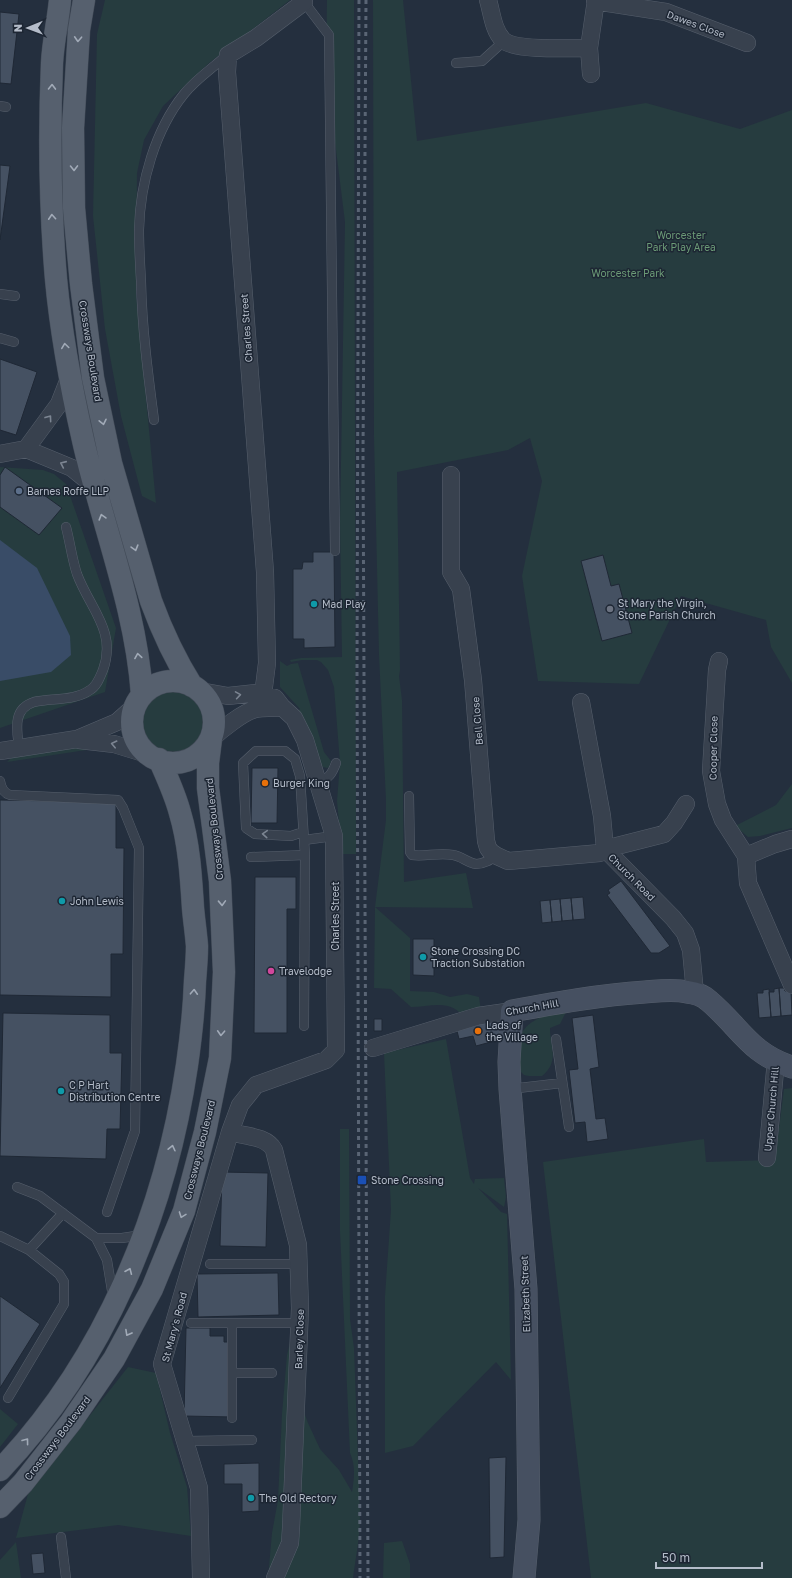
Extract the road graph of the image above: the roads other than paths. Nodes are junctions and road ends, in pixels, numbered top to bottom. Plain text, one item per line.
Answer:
1 (60, 0) edge
2 (84, 0) edge
3 (488, 0) edge
4 (304, 1) edge
5 (595, 1) edge
6 (504, 41) junction
7 (747, 43) dead end
8 (589, 48) junction
9 (228, 55) junction
10 (456, 63) dead end
11 (591, 74) dead end
12 (0, 294) edge
13 (16, 296) dead end
14 (0, 338) edge
15 (14, 342) dead end
16 (70, 376) junction
17 (154, 420) dead end
18 (26, 449) junction
19 (0, 454) edge
20 (451, 475) dead end
21 (94, 486) junction
22 (66, 527) dead end
23 (335, 551) dead end
24 (719, 661) dead end
25 (196, 689) junction
26 (263, 695) junction
27 (139, 700) junction
28 (581, 702) dead end
29 (282, 707) junction
30 (77, 739) junction
31 (210, 739) junction
32 (19, 748) junction
33 (0, 751) edge
34 (154, 757) junction
35 (336, 763) dead end
36 (0, 781) edge
37 (318, 783) junction
38 (409, 796) dead end
39 (686, 804) dead end
40 (304, 836) junction
41 (334, 836) junction
42 (792, 839) edge
43 (605, 850) junction
44 (305, 855) junction
45 (496, 856) junction
46 (746, 856) junction
47 (251, 857) dead end
48 (792, 985) edge
49 (696, 993) junction
50 (512, 1011) junction
51 (304, 1026) dead end
52 (556, 1038) dead end
53 (373, 1048) dead end
54 (784, 1064) edge
55 (562, 1082) junction
56 (256, 1085) joint
57 (510, 1089) junction
58 (569, 1127) dead end
59 (230, 1132) junction
60 (767, 1158) dead end
61 (17, 1188) dead end
62 (107, 1212) dead end
63 (63, 1213) junction
64 (145, 1234) junction
65 (0, 1236) edge
66 (96, 1238) junction
67 (29, 1250) junction
68 (210, 1264) dead end
69 (299, 1264) junction
70 (115, 1304) junction
71 (191, 1323) dead end
72 (232, 1323) junction
73 (300, 1323) junction
74 (232, 1373) junction
75 (272, 1373) dead end
76 (8, 1398) dead end
77 (232, 1418) dead end
78 (252, 1440) dead end
79 (186, 1441) junction
80 (0, 1470) edge
81 (0, 1507) edge
82 (61, 1538) dead end
83 (66, 1578) edge
84 (201, 1578) edge
85 (275, 1578) edge
86 (524, 1578) edge

16 -> 1 main road
2 -> 25 main road, Crossways Boulevard
3 - 6 street
4 - 9 street
4 - 23 lane
5 - 7 street, Dawes Close
5 - 8 street
6 - 8 street
6 - 10 lane
8 - 11 street
9 - 17 lane
9 - 26 street, Charles Street
12 - 13 lane
14 - 15 lane
18 -> 16 street
16 - 21 main road
18 - 19 street
21 -> 18 street
20 - 45 street, Bell Close
27 -> 21 main road
22 - 32 lane
24 - 46 street, Cooper Close
25 -> 26 street, Charles Street
25 - 27 main road
25 - 31 main road
26 - 29 street, Charles Street
27 - 30 street
27 - 34 main road
28 - 43 street, Church Road
29 - 31 street
29 - 37 street, Charles Street
30 - 32 street
34 -> 30 street
31 - 34 main road
31 -> 81 main road, Crossways Boulevard
32 - 33 street
64 -> 34 main road
35 - 37 lane
36 - 62 lane
37 - 41 street, Charles Street
38 - 45 lane
39 - 43 street
40 -> 40 lane
40 - 41 lane
40 - 44 lane
41 - 56 street, Charles Street
42 - 46 street
43 - 45 street
43 - 49 street, Church Road
44 - 47 lane
44 - 51 lane
46 - 48 street, Cooper Close
49 - 50 street, Church Hill
49 - 54 street
50 - 53 street, Church Hill
50 - 57 street, Elizabeth Street
52 - 55 lane
54 - 60 street, Upper Church Hill
55 - 57 lane
55 - 58 lane
56 - 59 street, St Mary's Road
57 - 86 street, Elizabeth Street
59 - 69 street, Barley Close
59 - 79 street, St Mary's Road
61 - 63 lane
63 - 66 lane
63 - 67 lane
64 - 66 lane
70 -> 64 main road
65 - 67 lane
66 - 70 lane
67 - 76 lane
68 - 69 lane
69 - 73 street, Barley Close
80 -> 70 main road
71 - 72 lane
72 - 73 lane
72 - 74 lane
73 - 85 street, Barley Close
74 - 75 lane
74 - 77 lane
78 - 79 lane
79 - 84 street, St Mary's Road
82 - 83 lane

